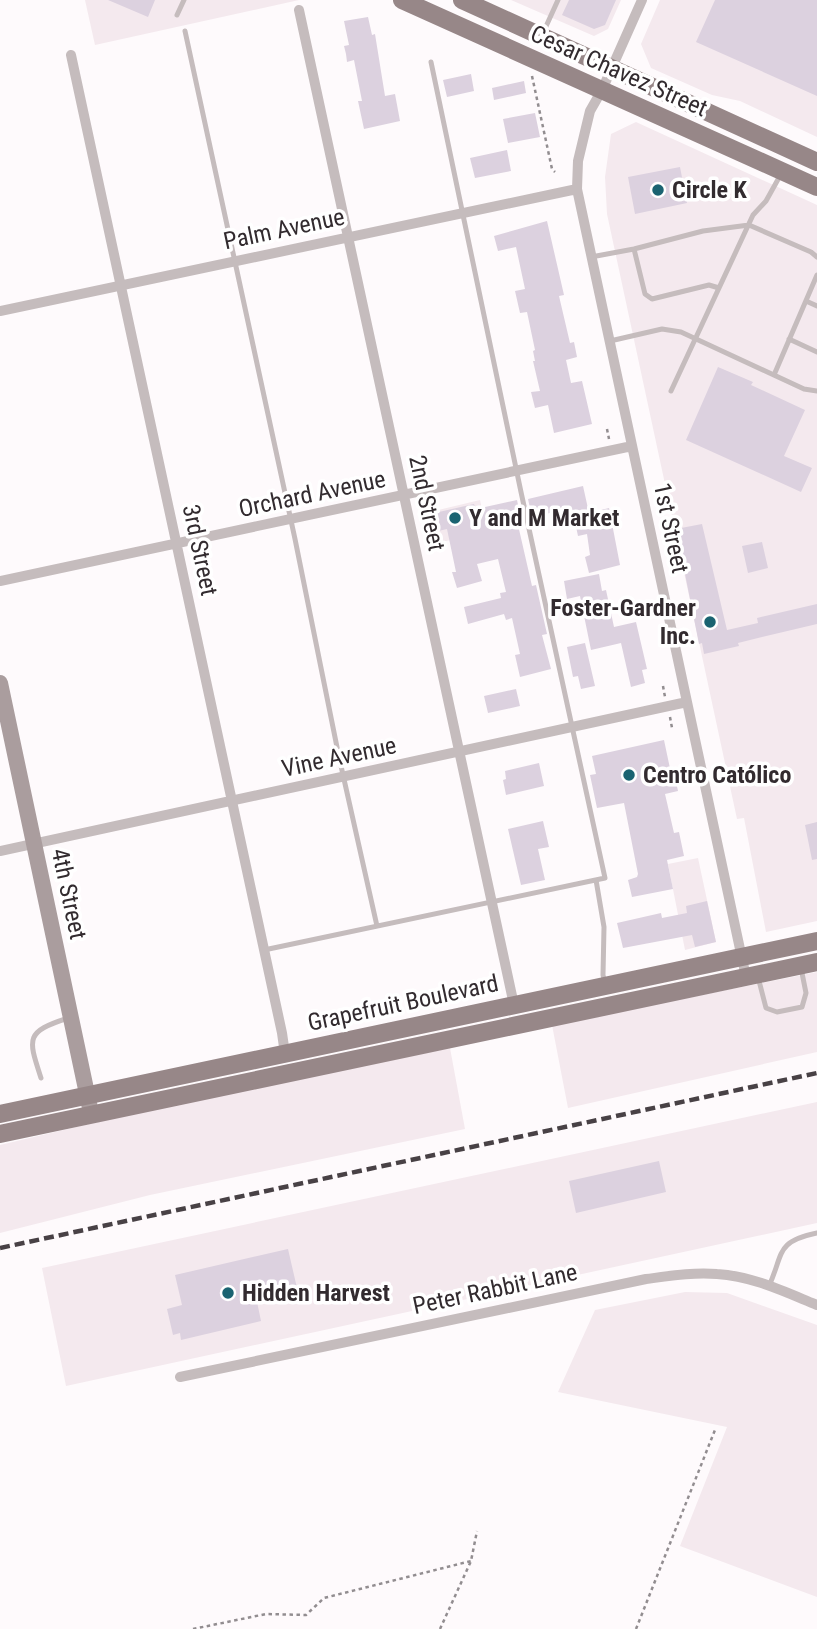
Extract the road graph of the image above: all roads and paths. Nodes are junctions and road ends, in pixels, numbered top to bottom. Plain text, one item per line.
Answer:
1 (184, 0) edge
2 (402, 0) edge
3 (463, 0) edge
4 (558, 0) edge
5 (642, 0) edge
6 (299, 10) dead end
7 (177, 15) dead end
8 (185, 31) dead end
9 (542, 36) junction
10 (71, 55) dead end
11 (431, 62) dead end
12 (612, 67) junction
13 (531, 73) dead end
14 (602, 90) junction
15 (817, 162) edge
16 (555, 172) dead end
17 (782, 172) junction
18 (817, 187) edge
19 (577, 189) junction
20 (463, 213) junction
21 (749, 225) junction
22 (350, 237) junction
23 (634, 249) junction
24 (817, 256) edge
25 (591, 257) junction
26 (234, 261) junction
27 (817, 275) edge
28 (122, 284) junction
29 (719, 288) junction
30 (806, 301) junction
31 (817, 306) edge
32 (0, 311) edge
33 (696, 339) junction
34 (789, 339) junction
35 (610, 341) junction
36 (817, 352) edge
37 (774, 375) junction
38 (671, 391) dead end
39 (817, 391) edge
40 (632, 446) junction
41 (517, 471) junction
42 (404, 495) junction
43 (290, 520) junction
44 (177, 544) junction
45 (0, 581) edge
46 (0, 683) edge
47 (687, 702) junction
48 (572, 727) junction
49 (460, 753) junction
50 (344, 777) junction
51 (232, 801) junction
52 (36, 843) junction
53 (0, 850) edge
54 (596, 880) junction
55 (492, 902) junction
56 (377, 926) junction
57 (817, 941) edge
58 (264, 950) junction
59 (742, 955) junction
60 (809, 964) edge
61 (752, 976) junction
62 (606, 986) junction
63 (514, 1004) junction
64 (71, 1017) junction
65 (285, 1054) junction
66 (41, 1078) dead end
67 (87, 1095) junction
68 (0, 1114) edge
69 (91, 1114) junction
70 (0, 1134) edge
71 (817, 1233) edge
72 (769, 1286) junction
73 (817, 1306) edge
74 (180, 1377) dead end
75 (715, 1430) dead end
76 (477, 1531) dead end
77 (471, 1561) junction
78 (193, 1629) edge
79 (440, 1629) edge
80 (636, 1629) edge

1 - 7 lane
2 - 14 main road, Cesar Chavez Street
3 - 9 main road, Cesar Chavez Street
4 - 9 lane
5 - 12 street, 1st Street
6 - 22 street, 2nd Street
8 - 26 lane
9 - 12 main road, Cesar Chavez Street
10 - 28 street, 3rd Street
11 - 20 lane
12 - 14 street, 1st Street
12 - 15 main road, Cesar Chavez Street
13 - 16 path
14 - 17 main road, Cesar Chavez Street
14 - 19 street, 1st Street
17 - 18 main road, Cesar Chavez Street
17 - 21 lane
19 - 20 street, Palm Avenue
19 - 25 street, 1st Street
20 - 22 street, Palm Avenue
20 - 41 lane
21 - 23 lane
21 - 24 lane
21 - 29 lane
22 - 26 street, Palm Avenue
22 - 42 street, 2nd Street
23 - 25 lane
23 - 29 lane
25 - 35 street, 1st Street
26 - 28 street, Palm Avenue
26 - 43 lane
27 - 30 lane
28 - 32 street, Palm Avenue
28 - 44 street, 3rd Street
29 - 33 lane
30 - 31 lane
30 - 34 lane
33 - 35 lane
33 - 37 lane
33 - 38 lane
34 - 36 lane
34 - 37 lane
35 - 40 street, 1st Street
37 - 39 lane
40 - 41 street, Orchard Avenue
40 - 47 street, 1st Street
41 - 42 street, Orchard Avenue
41 - 48 lane
42 - 43 street, Orchard Avenue
42 - 49 street, 2nd Street
43 - 44 street, Orchard Avenue
43 - 50 lane
44 - 45 street, Orchard Avenue
44 - 51 street, 3rd Street
46 - 52 street, 4th Street
47 - 48 street, Vine Avenue
47 - 59 street, 1st Street
48 - 49 street, Vine Avenue
48 - 54 lane
49 - 50 street, Vine Avenue
49 - 55 street, 2nd Street
50 - 51 street, Vine Avenue
50 - 56 lane
51 - 52 street, Vine Avenue
51 - 58 street, 3rd Street
52 - 53 street, Vine Avenue
52 - 64 street, 4th Street
54 - 55 lane
54 - 62 lane
55 - 56 lane
55 - 63 street, 2nd Street
56 - 58 lane
57 - 59 main road, Grapefruit Boulevard
58 - 65 street, 3rd Street
59 - 61 street, 1st Street
59 - 62 main road, Grapefruit Boulevard
60 - 61 main road, Grapefruit Boulevard
60 - 61 lane
61 - 69 main road, Grapefruit Boulevard
62 - 63 main road, Grapefruit Boulevard
63 - 65 main road, Grapefruit Boulevard
64 - 66 lane
64 - 67 street, 4th Street
65 - 67 main road, Grapefruit Boulevard
67 - 68 main road, Grapefruit Boulevard
67 - 69 street, 4th Street
69 - 70 main road, Grapefruit Boulevard
71 - 72 lane
72 - 73 street, Peter Rabbit Lane
72 - 74 street, Peter Rabbit Lane
75 - 80 path
76 - 77 path
77 - 78 path
77 - 79 path

